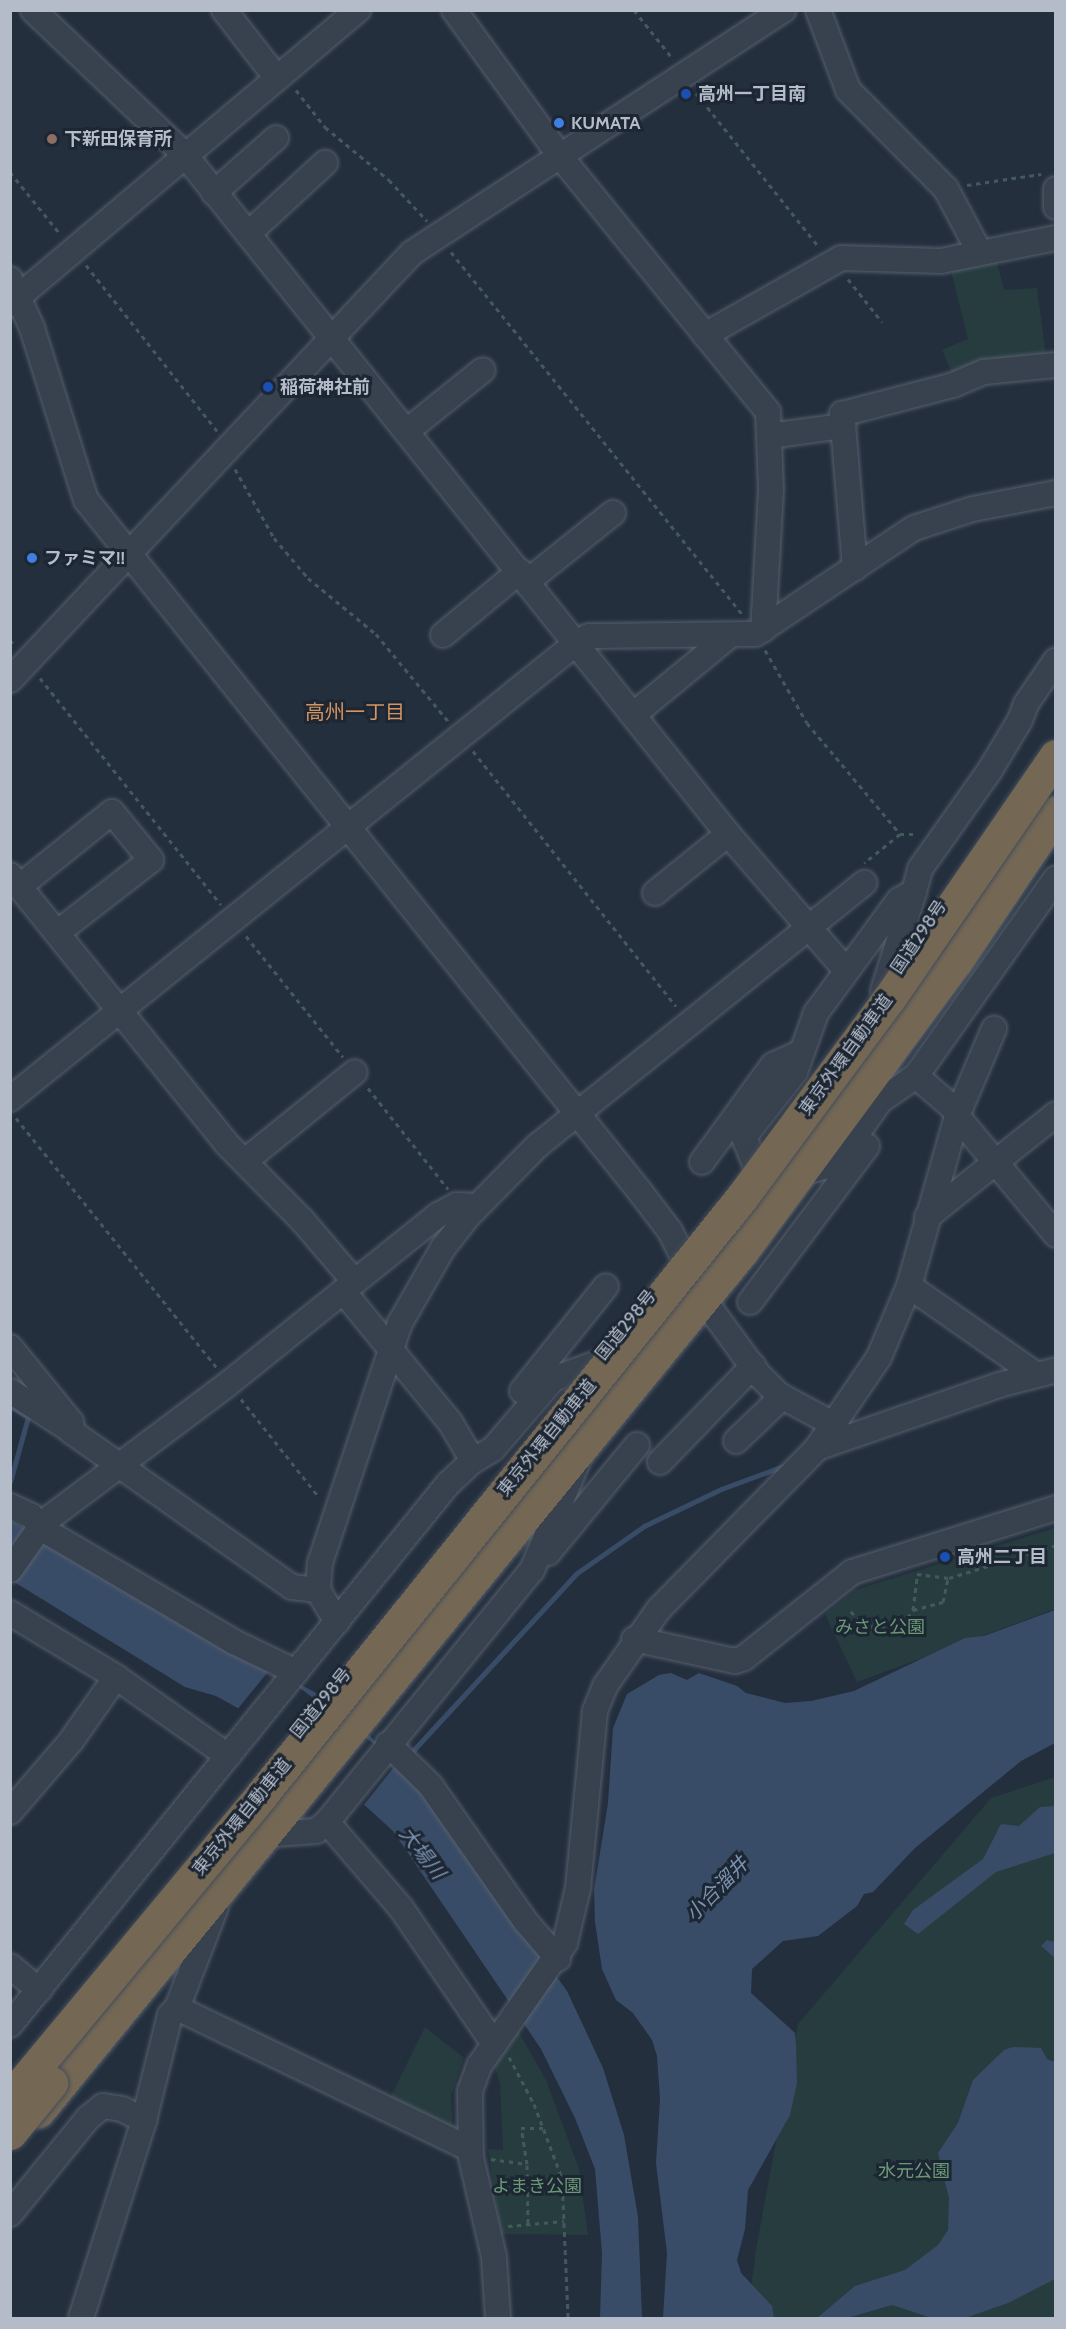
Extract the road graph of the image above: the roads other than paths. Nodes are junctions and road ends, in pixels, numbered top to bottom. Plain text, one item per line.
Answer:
1 (33, 10) edge
2 (224, 10) edge
3 (358, 10) edge
4 (454, 10) edge
5 (784, 10) edge
6 (819, 10) edge
7 (279, 74) junction
8 (276, 138) dead end
9 (185, 155) junction
10 (560, 156) junction
11 (325, 163) dead end
12 (1049, 181) edge
13 (214, 194) junction
14 (1056, 207) edge
15 (248, 234) junction
16 (1056, 238) edge
17 (980, 253) junction
18 (14, 293) edge
19 (705, 335) junction
20 (330, 336) junction
21 (1056, 365) edge
22 (483, 370) dead end
23 (843, 426) junction
24 (407, 431) junction
25 (771, 436) junction
26 (1056, 492) edge
27 (613, 513) dead end
28 (128, 554) junction
29 (855, 568) junction
30 (524, 576) junction
31 (759, 632) junction
32 (443, 635) dead end
33 (728, 637) junction
34 (575, 644) junction
35 (1056, 660) edge
36 (10, 680) edge
37 (1056, 690) edge
38 (633, 715) junction
39 (1020, 720) junction
40 (1056, 736) edge
41 (1056, 756) edge
42 (1056, 795) edge
43 (1056, 812) edge
44 (348, 827) junction
45 (729, 834) junction
46 (861, 876) road end
47 (1056, 878) edge
48 (15, 881) edge
49 (914, 892) junction
50 (655, 893) dead end
51 (805, 927) junction
52 (57, 933) junction
53 (846, 970) junction
54 (883, 991) junction
55 (119, 1011) junction
56 (994, 1029) dead end
57 (802, 1053) junction
58 (355, 1072) road end
59 (916, 1076) junction
60 (895, 1092) junction
61 (10, 1099) edge
62 (577, 1113) junction
63 (958, 1114) junction
64 (1056, 1114) edge
65 (245, 1161) junction
66 (997, 1161) junction
67 (702, 1162) dead end
68 (754, 1162) junction
69 (799, 1174) junction
70 (467, 1206) junction
71 (927, 1217) junction
72 (1056, 1235) edge
73 (680, 1256) junction
74 (348, 1286) junction
75 (606, 1286) dead end
76 (909, 1286) junction
77 (704, 1300) junction
78 (750, 1302) dead end
79 (10, 1347) edge
80 (391, 1348) junction
81 (595, 1364) junction
82 (753, 1366) junction
83 (1045, 1372) edge
84 (10, 1391) edge
85 (782, 1397) junction
86 (835, 1425) junction
87 (72, 1432) junction
88 (736, 1441) dead end
89 (584, 1445) junction
90 (637, 1445) dead end
91 (817, 1448) junction
92 (473, 1461) junction
93 (660, 1462) dead end
94 (122, 1465) junction
95 (10, 1506) edge
96 (1056, 1508) edge
97 (37, 1528) junction
98 (10, 1570) edge
99 (532, 1570) junction
100 (318, 1590) junction
101 (10, 1613) edge
102 (337, 1622) junction
103 (634, 1639) junction
104 (296, 1672) junction
105 (116, 1677) junction
106 (388, 1744) junction
107 (233, 1749) junction
108 (10, 1812) edge
109 (327, 1822) junction
110 (262, 1835) junction
111 (239, 1866) junction
112 (556, 1962) junction
113 (10, 1966) edge
114 (39, 1990) junction
115 (177, 2008) junction
116 (10, 2025) edge
117 (499, 2036) junction
118 (10, 2088) edge
119 (10, 2098) edge
120 (144, 2120) junction
121 (10, 2133) edge
122 (10, 2145) edge
123 (471, 2153) junction
124 (10, 2214) edge
125 (81, 2319) edge
126 (498, 2319) edge

1 - 9 street
2 - 7 street
3 - 7 street
4 - 10 street
5 - 10 street
6 - 17 street
7 - 9 street
8 - 13 street
9 - 13 street
9 - 18 street
10 - 19 street
10 - 20 street
11 - 15 street
12 - 14 street
13 - 15 street
15 - 20 street
16 - 17 street
17 - 19 street
18 - 28 street
19 - 25 street
20 - 24 street
20 - 28 street
21 - 23 street
22 - 24 street
23 - 25 street
23 - 29 street
24 - 30 street
25 - 31 street
26 - 29 street
27 - 30 street
28 - 36 street
28 - 44 street
29 - 31 street
30 - 32 street
30 - 34 street
31 - 33 street
33 - 34 street
33 - 38 street
34 - 38 street
34 - 44 street
35 - 39 street
37 - 39 street
38 - 45 street
39 - 49 street
40 - 54 highway, 国道298号
41 - 119 highway, 東京外環自動車道, bridge
42 - 121 highway, 東京外環自動車道, bridge
43 - 69 highway
44 - 55 street
44 - 62 street
45 - 50 street
45 - 51 street
46 - 51 street
47 - 59 street
48 - 52 street
48 - 52 street
49 - 53 street
49 - 54 street
51 - 53 street
51 - 62 street
52 - 55 street
53 - 57 street
54 - 68 highway, 国道298号
55 - 61 street
55 - 65 street
56 - 63 street
57 - 67 street
57 - 68 street
58 - 65 street
59 - 60 street
59 - 63 street
60 - 69 street
60 - 78 street
62 - 70 street
62 - 73 street
63 - 66 street
63 - 71 street
64 - 66 street
65 - 74 street
66 - 71 street
66 - 72 street
68 - 73 highway, 国道298号
69 - 77 highway
70 - 74 street
70 - 80 street
71 - 76 street
73 - 77 street
73 - 81 highway, 国道298号
74 - 80 street
74 - 94 street
75 - 92 street
76 - 83 street
76 - 86 street
77 - 82 street
77 - 89 highway
79 - 87 street
80 - 92 street
80 - 100 street
81 - 92 street
81 - 118 highway, 国道298号
82 - 85 street
82 - 93 street
83 - 91 street
84 - 87 street
85 - 86 street
85 - 88 street
86 - 91 street
87 - 94 street
89 - 99 street
89 - 110 highway
90 - 99 street
91 - 103 street
92 - 102 street
94 - 97 street
94 - 100 street
95 - 97 street
96 - 103 street
97 - 98 street
97 - 104 street
99 - 106 street
100 - 102 street
101 - 105 street
102 - 104 street
103 - 112 street
104 - 107 street
105 - 107 street
105 - 108 street
106 - 109 street
106 - 112 street
107 - 114 street
109 - 110 street
109 - 117 street
110 - 111 highway
111 - 115 street
111 - 122 highway
112 - 117 street
113 - 114 street
114 - 116 street
115 - 120 street
115 - 123 street
117 - 123 street
120 - 124 street
120 - 125 street
123 - 126 street

